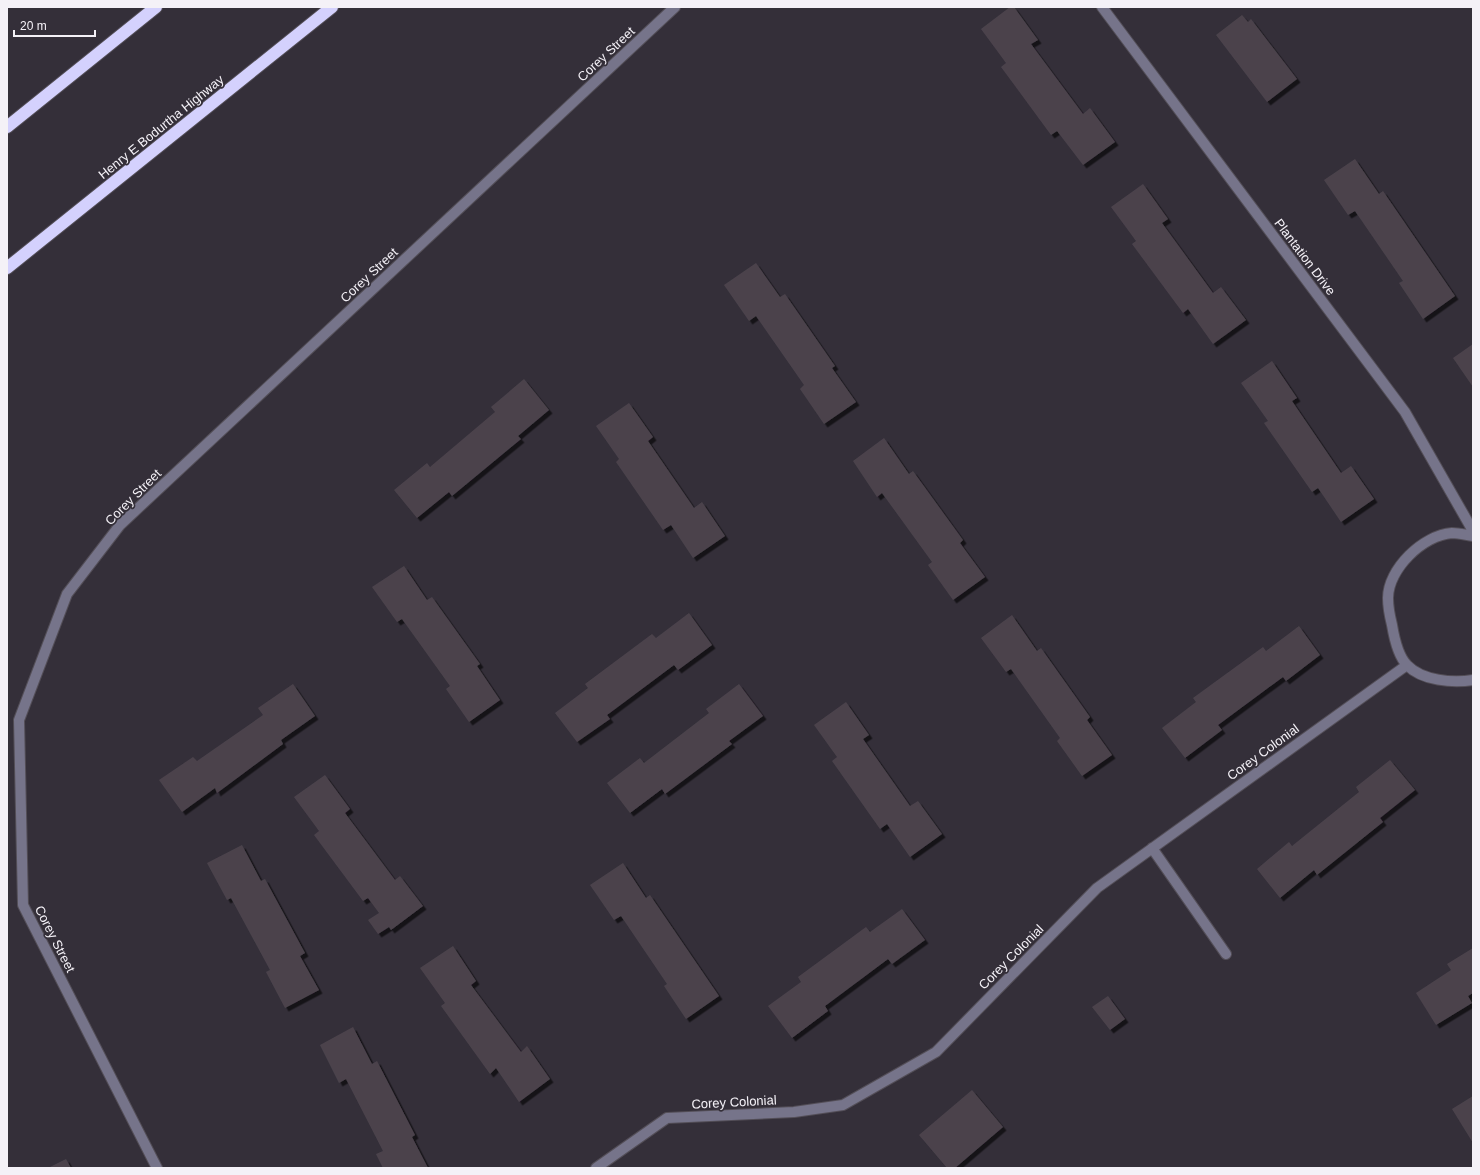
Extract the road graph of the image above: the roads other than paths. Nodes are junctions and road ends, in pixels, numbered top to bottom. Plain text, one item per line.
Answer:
1 (156, 7) edge
2 (332, 7) edge
3 (675, 7) edge
4 (1102, 7) edge
5 (7, 127) edge
6 (7, 268) edge
7 (1473, 531) edge
8 (1473, 536) edge
9 (1407, 665) junction
10 (1473, 680) edge
11 (1152, 848) junction
12 (1226, 954) dead end
13 (157, 1168) edge
14 (596, 1168) edge

1 - 5 highway
2 - 6 highway, Henry E Bodurtha Highway
3 - 13 street, Corey Street
4 - 7 street, Plantation Drive
8 - 9 street
9 - 10 street
9 - 11 street, Corey Colonial
11 - 12 street
11 - 14 street, Corey Colonial

